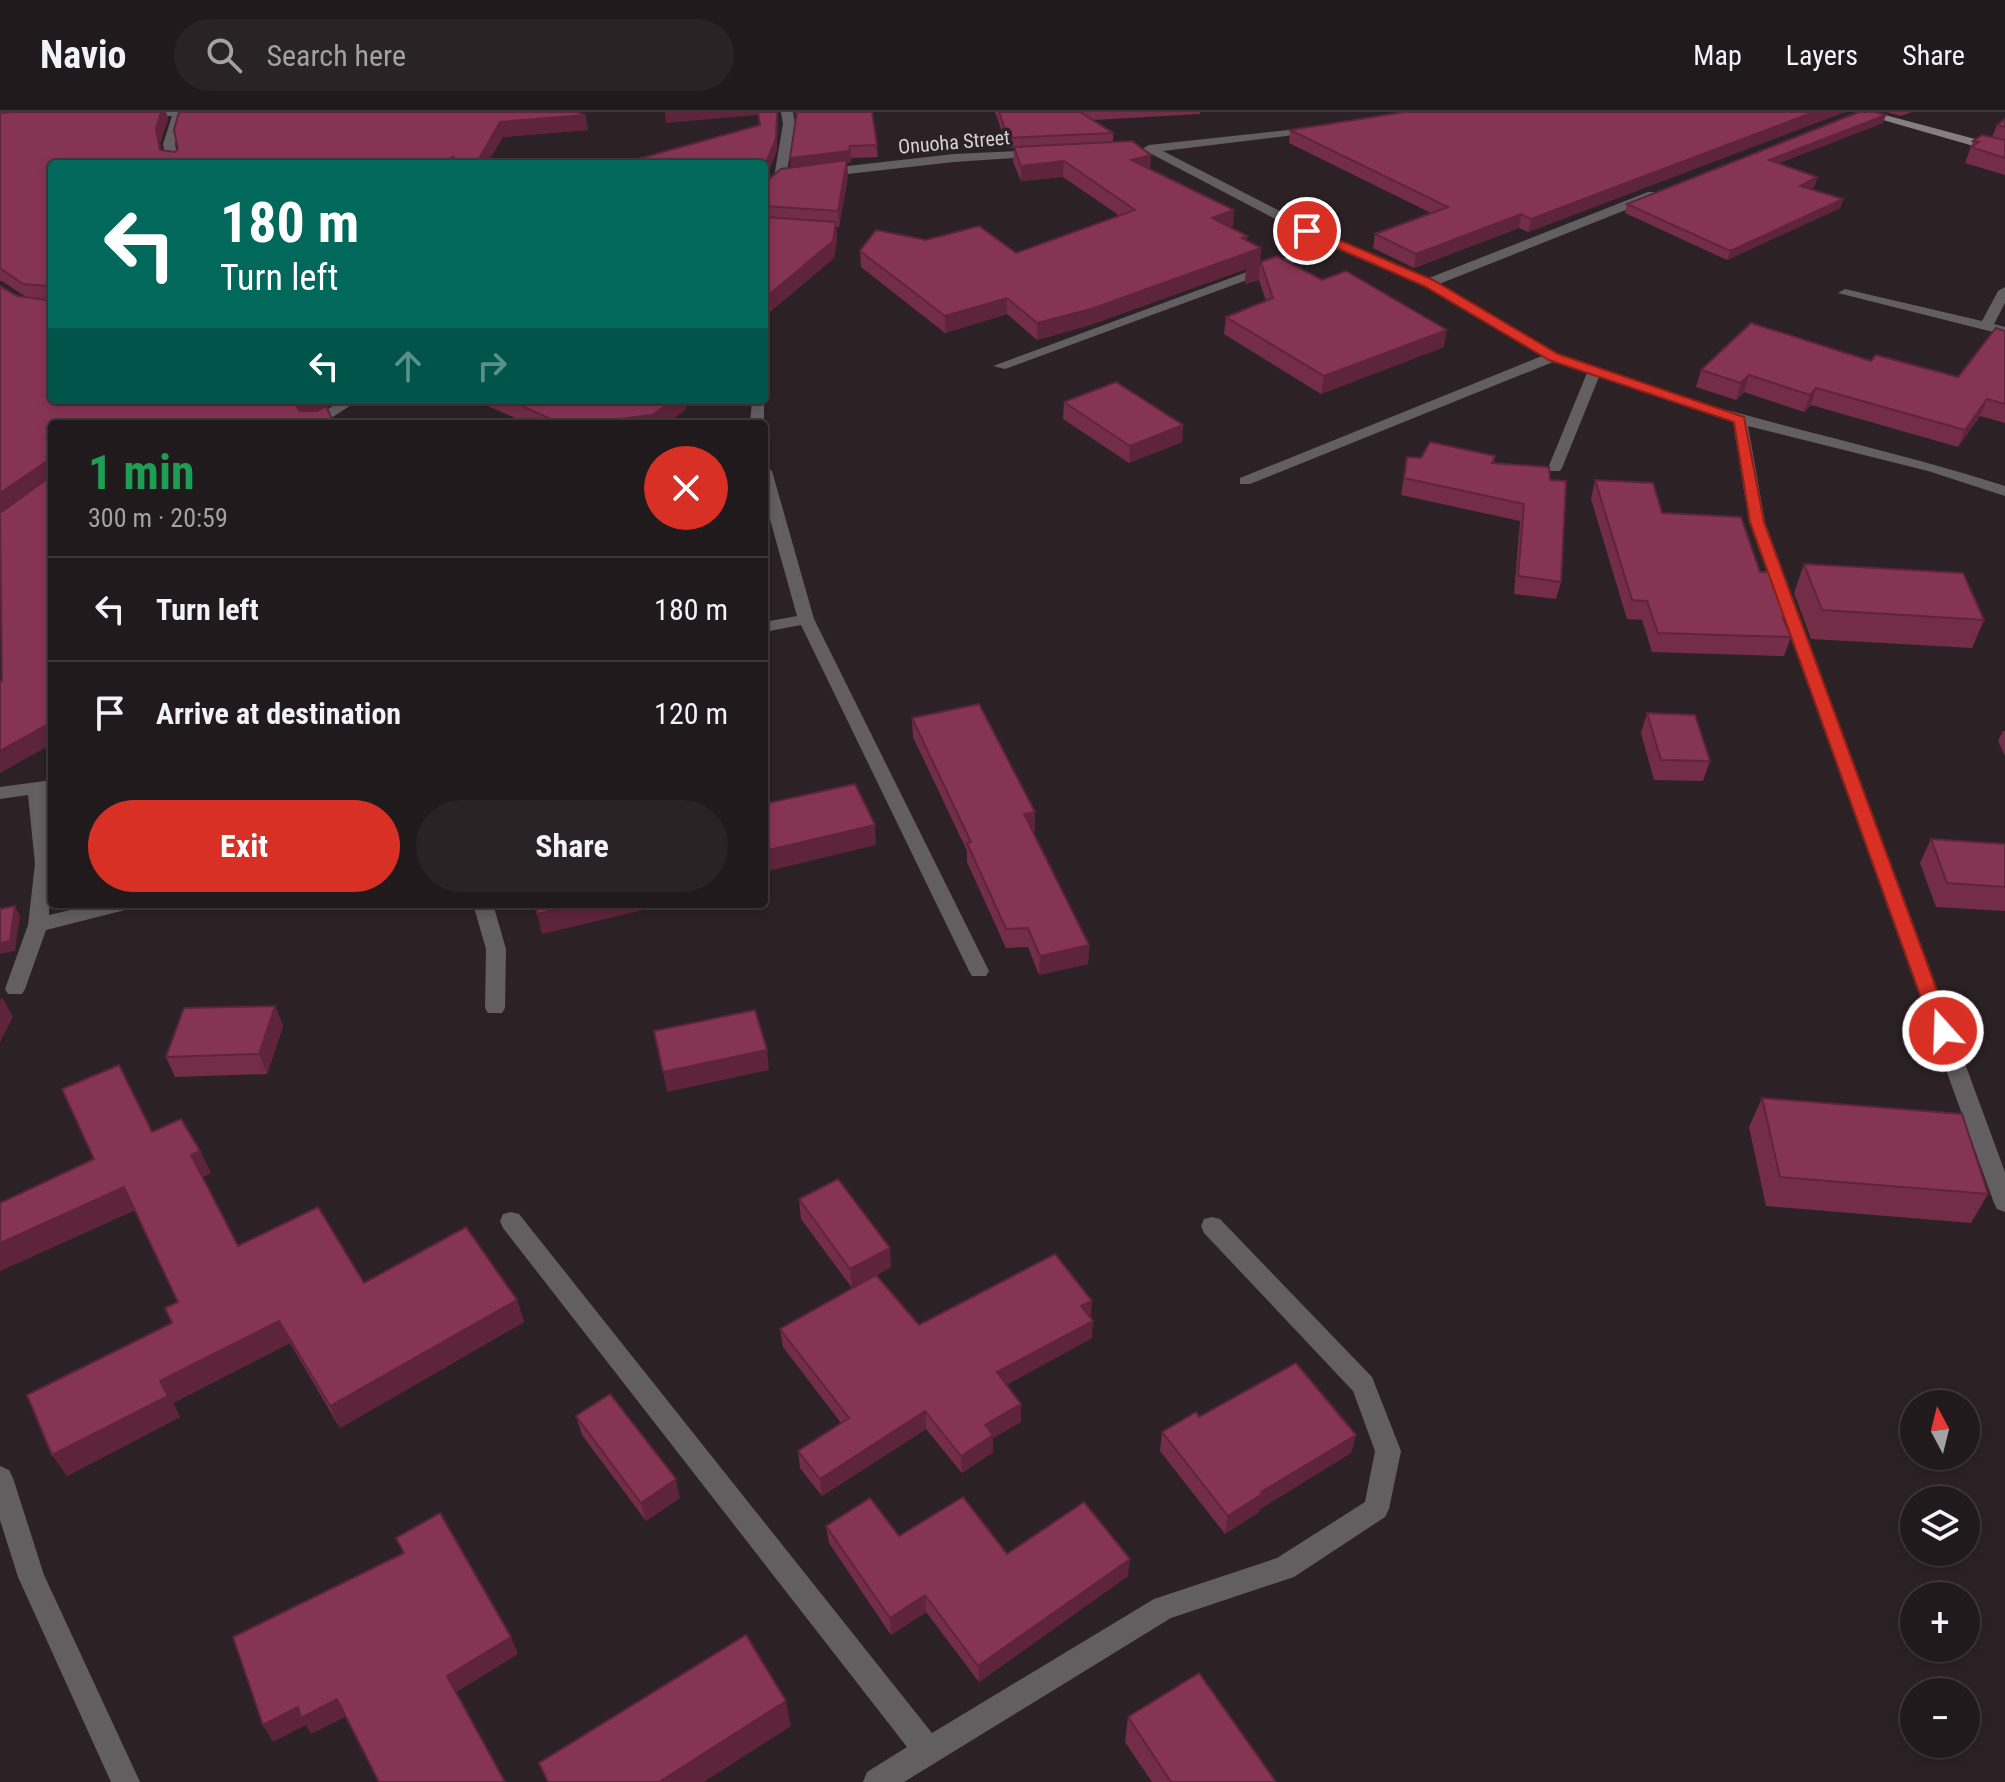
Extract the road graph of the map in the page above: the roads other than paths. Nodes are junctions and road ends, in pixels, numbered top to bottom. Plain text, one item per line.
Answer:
1 (179, 112) edge
2 (787, 112) edge
3 (1862, 112) edge
4 (119, 115) edge
5 (1848, 118) edge
6 (1331, 129) edge
7 (2005, 151) edge
8 (1059, 153) edge
9 (172, 160) edge
10 (811, 174) edge
11 (796, 176) edge
12 (1660, 192) edge
13 (1334, 244) junction
14 (1429, 283) junction
15 (2005, 291) edge
16 (1845, 293) dead end
17 (1986, 326) junction
18 (2005, 331) edge
19 (1553, 357) junction
20 (1000, 366) dead end
21 (1595, 371) junction
22 (345, 404) edge
23 (319, 420) edge
24 (1740, 420) junction
25 (1555, 468) dead end
26 (1245, 481) dead end
27 (768, 485) edge
28 (2005, 491) edge
29 (806, 619) junction
30 (768, 626) edge
31 (45, 788) edge
32 (0, 793) edge
33 (106, 908) edge
34 (484, 908) edge
35 (38, 925) junction
36 (979, 971) dead end
37 (15, 989) dead end
38 (495, 1008) dead end
39 (2005, 1203) edge
40 (511, 1221) dead end
41 (1212, 1226) dead end
42 (0, 1478) edge
43 (927, 1750) junction
44 (126, 1782) edge
45 (877, 1782) edge

1 - 4 street
1 - 9 street
2 - 11 street
3 - 5 street
3 - 7 main road
6 - 13 street
8 - 10 street, Onuoha Street
12 - 14 street
13 - 14 street
13 - 20 street
14 - 19 street
15 - 17 street
16 - 17 street
17 - 18 street
19 - 21 street
19 - 26 street
21 - 24 street
21 - 25 street
22 - 23 street
24 - 28 street
24 - 39 street
27 - 29 street
29 - 30 street
29 - 36 street
31 - 32 street
31 - 35 street
33 - 35 street
34 - 38 street
35 - 37 street
40 - 43 street
41 - 43 street
42 - 44 street
43 - 45 street

